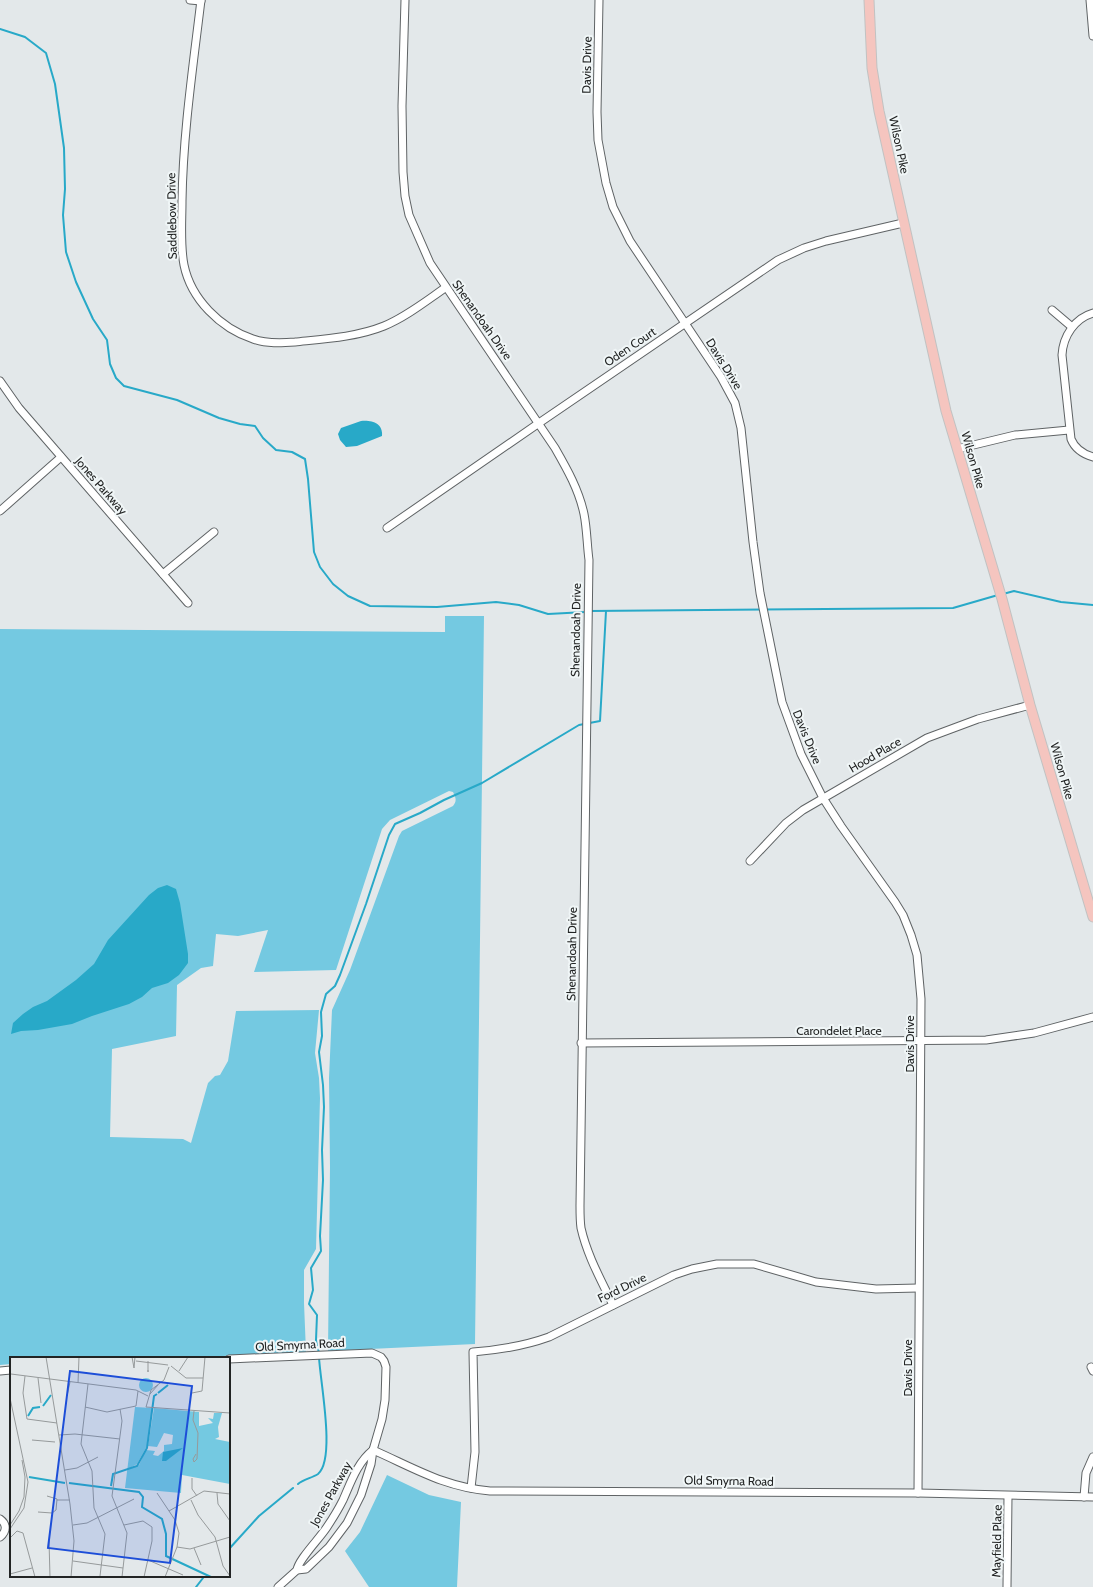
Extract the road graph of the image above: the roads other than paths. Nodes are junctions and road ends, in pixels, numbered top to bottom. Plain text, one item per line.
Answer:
1 (190, 0) edge
2 (405, 0) edge
3 (599, 0) edge
4 (869, 0) edge
5 (1090, 0) edge
6 (201, 1) edge
7 (1093, 36) edge
8 (903, 223) junction
9 (445, 288) junction
10 (1052, 310) dead end
11 (1093, 313) edge
12 (685, 324) junction
13 (1072, 327) junction
14 (0, 381) edge
15 (539, 423) junction
16 (1069, 430) junction
17 (957, 449) junction
18 (61, 457) junction
19 (1093, 457) edge
20 (0, 511) edge
21 (387, 528) dead end
22 (214, 532) dead end
23 (163, 574) junction
24 (188, 603) dead end
25 (1030, 705) junction
26 (823, 798) junction
27 (750, 860) dead end
28 (1093, 917) edge
29 (1093, 1017) edge
30 (921, 1042) junction
31 (581, 1043) junction
32 (918, 1288) junction
33 (613, 1305) junction
34 (372, 1353) joint
35 (230, 1359) edge
36 (10, 1370) edge
37 (0, 1371) edge
38 (373, 1450) junction
39 (1093, 1457) edge
40 (471, 1488) junction
41 (918, 1493) junction
42 (1008, 1496) junction
43 (1084, 1497) junction
44 (1093, 1497) edge
45 (0, 1519) edge
46 (0, 1537) edge
47 (297, 1570) junction
48 (278, 1587) edge
49 (1007, 1587) edge

1 - 6 street
2 - 9 street, Shenandoah Drive
3 - 12 street, Davis Drive
4 - 8 main road, Wilson Pike
5 - 7 street
6 - 9 street, Saddlebow Drive
8 - 12 street, Oden Court
8 - 17 main road, Wilson Pike
9 - 15 street, Shenandoah Drive
10 - 13 street
11 - 13 street
12 - 15 street, Oden Court
12 - 26 street, Davis Drive
13 - 16 street
14 - 18 street, Jones Parkway
15 - 21 street, Oden Court
15 - 31 street, Shenandoah Drive
16 - 17 street
16 - 19 street
17 - 25 main road, Wilson Pike
18 - 20 street
18 - 23 street, Jones Parkway
22 - 23 street
23 - 24 street, Jones Parkway
25 - 26 street, Hood Place
25 - 28 main road, Wilson Pike
26 - 27 street, Hood Place
26 - 30 street, Davis Drive
29 - 30 street, Carondelet Place
30 - 31 street, Carondelet Place
30 - 32 street, Davis Drive
31 - 33 street, Shenandoah Drive
32 - 33 street, Ford Drive
32 - 41 street, Davis Drive
33 - 40 street, Ford Drive
34 - 35 street, Old Smyrna Road
34 - 38 street, Jones Parkway
36 - 37 street
38 - 40 street, Old Smyrna Road
38 - 47 street, Jones Parkway
38 - 47 street, Jones Parkway
39 - 43 street
40 - 41 street, Old Smyrna Road
41 - 42 street, Old Smyrna Road
42 - 43 street, Old Smyrna Road
42 - 49 street, Mayfield Place
43 - 44 street, Old Smyrna Road
45 - 46 street
47 - 48 street, Jones Parkway

